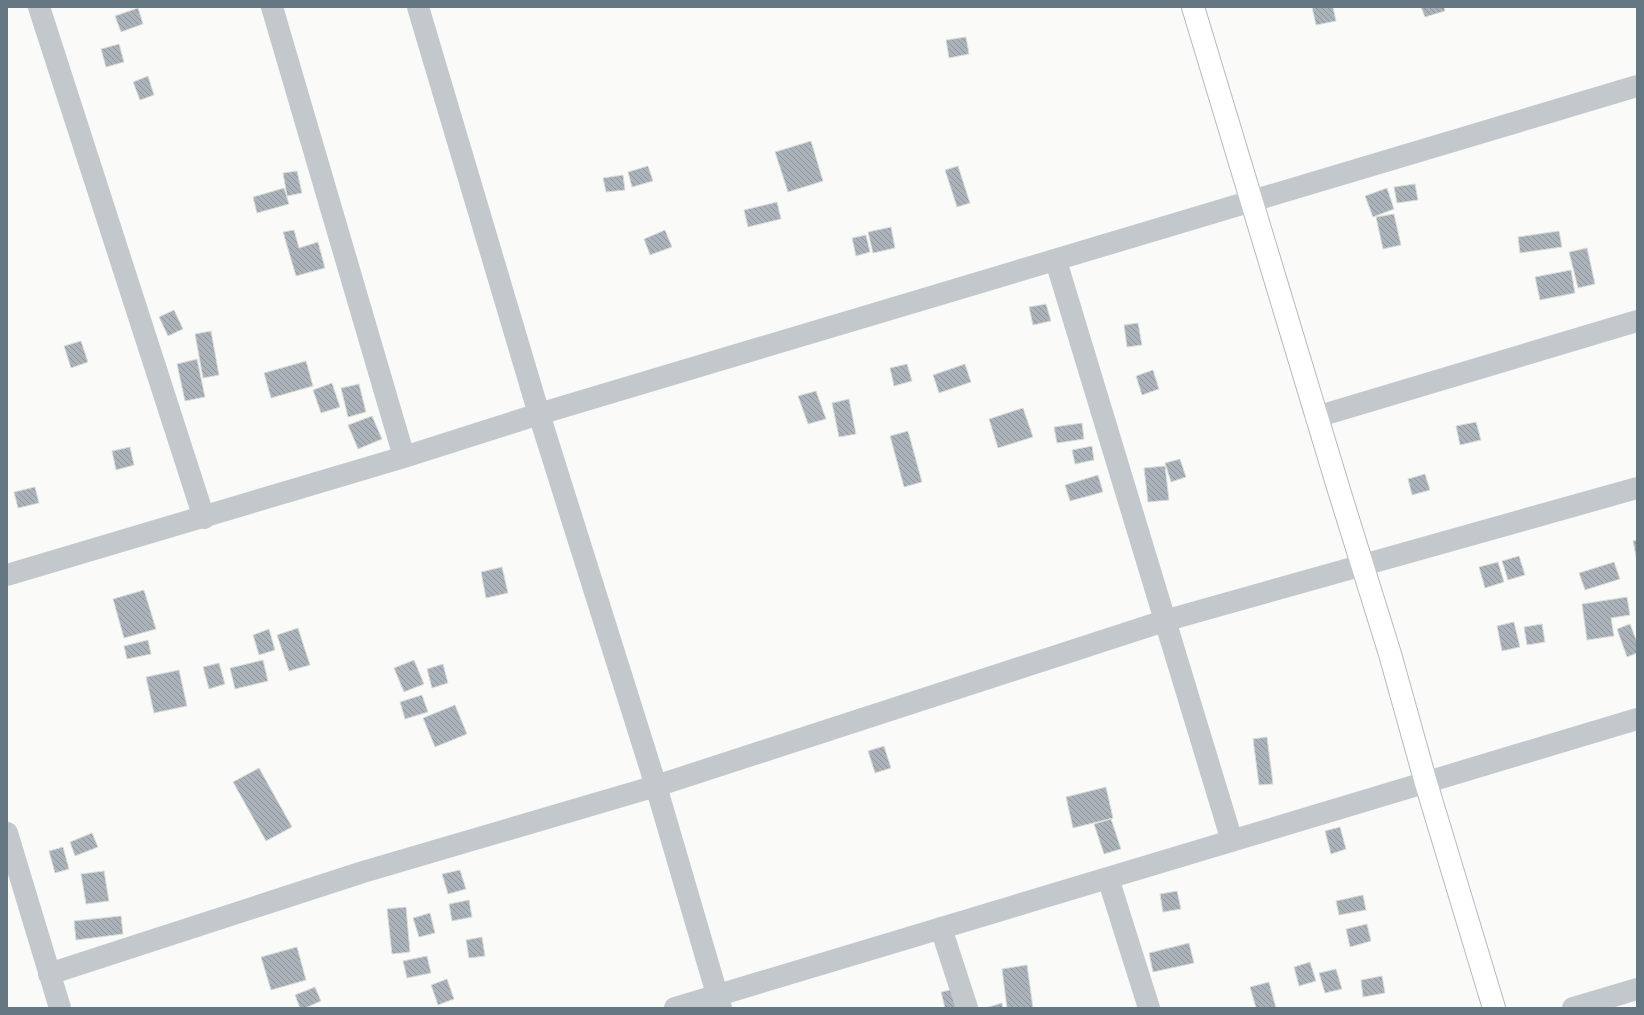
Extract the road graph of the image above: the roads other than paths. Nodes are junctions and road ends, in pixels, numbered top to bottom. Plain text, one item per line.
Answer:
1 (39, 7) edge
2 (272, 7) edge
3 (418, 7) edge
4 (1193, 7) edge
5 (1637, 86) edge
6 (1252, 202) junction
7 (1056, 260) junction
8 (1637, 322) edge
9 (539, 414) junction
10 (1316, 417) junction
11 (404, 457) junction
12 (1637, 488) edge
13 (204, 518) junction
14 (1362, 566) junction
15 (7, 575) edge
16 (1164, 621) junction
17 (1637, 719) edge
18 (1426, 783) junction
19 (656, 786) junction
20 (7, 833) edge
21 (1232, 841) junction
22 (1108, 878) junction
23 (941, 928) junction
24 (50, 974) junction
25 (1637, 989) edge
26 (719, 1002) edge
27 (60, 1008) edge
28 (675, 1008) edge
29 (967, 1008) edge
30 (1149, 1008) edge
31 (1494, 1008) edge
32 (1573, 1008) edge

1 - 13 street
2 - 11 street
3 - 9 street
4 - 6 street
5 - 6 street
6 - 7 street
6 - 10 street
7 - 9 street
7 - 16 street
8 - 10 street
9 - 11 street
9 - 19 street
10 - 14 street
11 - 13 street
12 - 14 street
13 - 15 street
14 - 16 street
14 - 18 street
16 - 19 street
16 - 21 street
17 - 18 street
18 - 21 street
18 - 31 street
19 - 24 street
19 - 26 street
20 - 24 street
21 - 22 street
22 - 23 street
22 - 30 street
23 - 26 street
23 - 29 street
24 - 27 street
25 - 32 street
26 - 28 street

